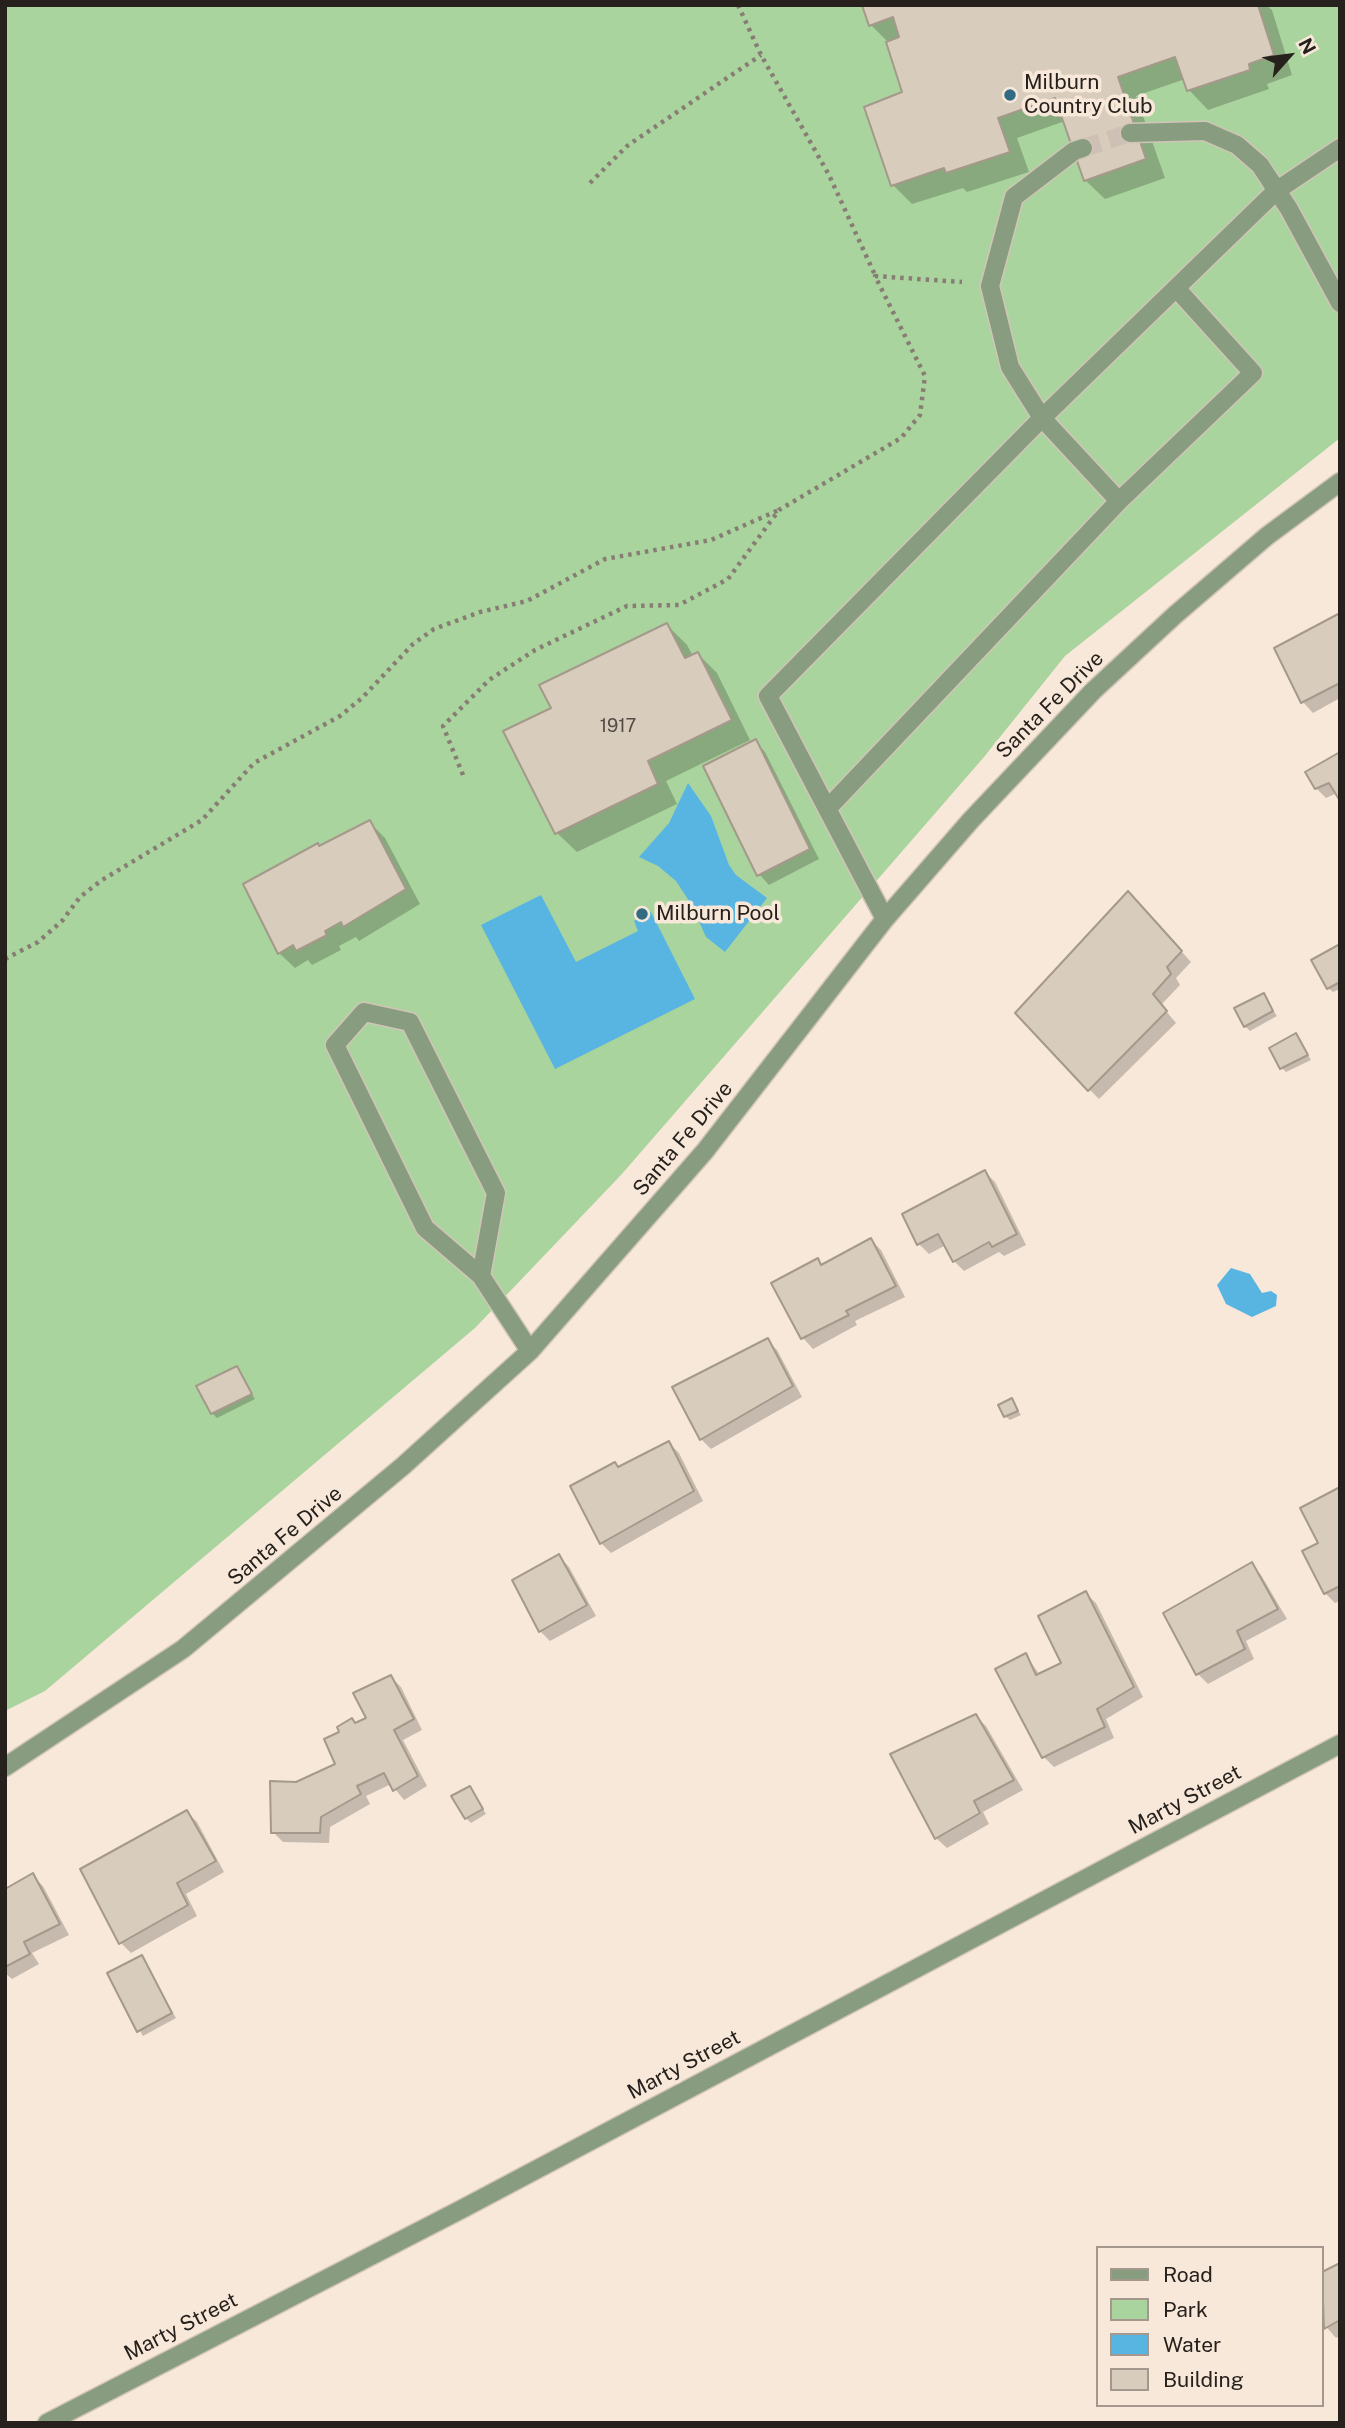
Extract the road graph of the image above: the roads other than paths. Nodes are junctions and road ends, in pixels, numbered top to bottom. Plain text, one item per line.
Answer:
1 (1130, 133) tunnel mouth
2 (1083, 148) tunnel mouth
3 (1340, 148) edge
4 (1276, 191) junction
5 (1176, 288) junction
6 (1340, 303) edge
7 (1042, 418) junction
8 (1340, 482) edge
9 (1119, 501) junction
10 (829, 807) junction
11 (886, 919) junction
12 (481, 1276) junction
13 (530, 1351) junction
14 (1340, 1744) edge
15 (5, 1767) edge
16 (47, 2423) edge

1 - 4 street
2 - 7 street
3 - 4 street
4 - 5 street
4 - 6 street
5 - 7 street
5 - 9 street
7 - 9 street
7 - 10 street
8 - 11 street, Santa Fe Drive
9 - 10 street
10 - 11 street
11 - 13 street, Santa Fe Drive
12 - 12 street
12 - 13 street
13 - 15 street, Santa Fe Drive
14 - 16 street, Marty Street

